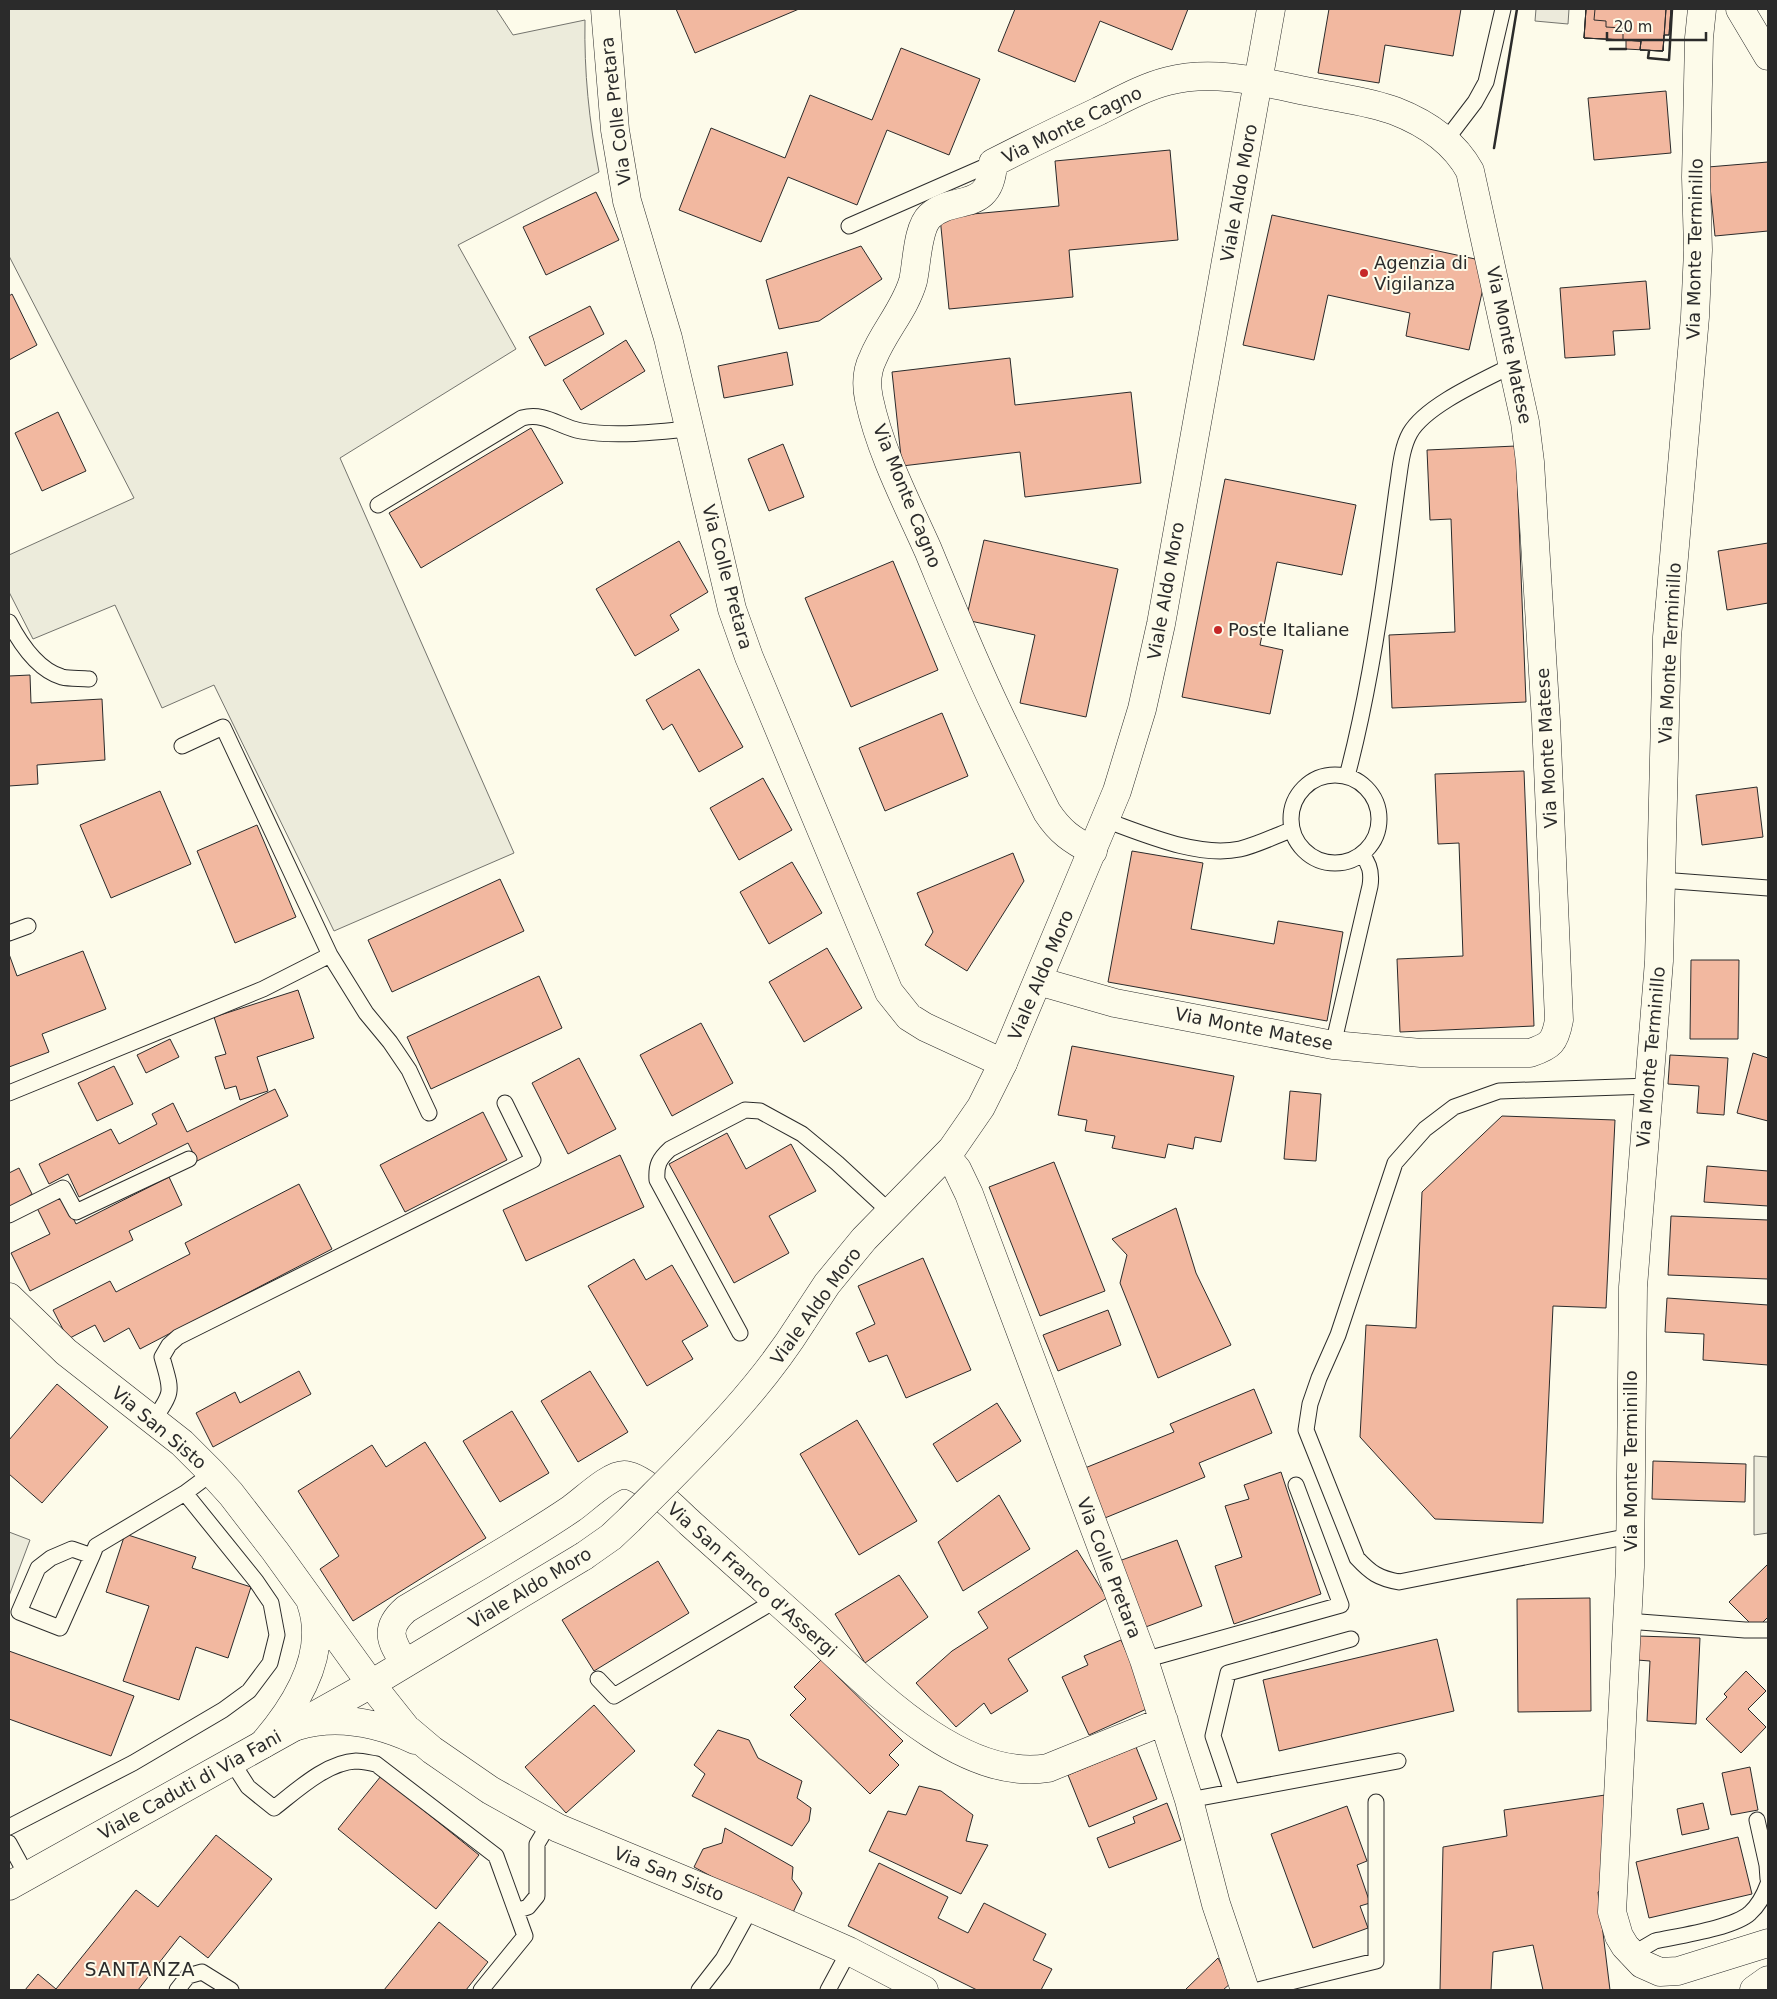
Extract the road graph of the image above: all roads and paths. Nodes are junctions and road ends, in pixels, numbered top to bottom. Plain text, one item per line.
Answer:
1 (605, 9) edge
2 (1270, 9) edge
3 (1503, 9) edge
4 (1702, 9) edge
5 (1740, 9) edge
6 (1768, 56) edge
7 (1259, 82) junction
8 (1446, 140) junction
9 (993, 163) junction
10 (849, 226) dead end
11 (1514, 365) junction
12 (689, 429) junction
13 (378, 505) dead end
14 (9, 622) edge
15 (90, 678) dead end
16 (182, 746) dead end
17 (1347, 776) junction
18 (1105, 820) junction
19 (1291, 830) junction
20 (1093, 851) junction
21 (1362, 855) junction
22 (1662, 880) junction
23 (1768, 888) edge
24 (28, 926) dead end
25 (9, 933) edge
26 (330, 955) junction
27 (1038, 981) junction
28 (1333, 1045) junction
29 (1003, 1063) junction
30 (1650, 1086) junction
31 (9, 1093) edge
32 (505, 1103) dead end
33 (429, 1112) dead end
34 (946, 1156) junction
35 (189, 1159) dead end
36 (890, 1212) junction
37 (9, 1215) edge
38 (11, 1303) edge
39 (740, 1333) dead end
40 (153, 1420) junction
41 (212, 1473) junction
42 (1296, 1485) dead end
43 (185, 1493) junction
44 (1630, 1536) junction
45 (92, 1556) junction
46 (310, 1599) junction
47 (776, 1600) junction
48 (1627, 1621) junction
49 (1768, 1630) edge
50 (1350, 1639) dead end
51 (1144, 1660) junction
52 (405, 1663) junction
53 (598, 1679) dead end
54 (371, 1684) junction
55 (1164, 1721) junction
56 (293, 1727) junction
57 (423, 1743) junction
58 (263, 1744) junction
59 (1398, 1761) dead end
60 (232, 1762) junction
61 (1232, 1792) junction
62 (1189, 1800) junction
63 (1376, 1802) dead end
64 (1757, 1820) dead end
65 (549, 1824) junction
66 (9, 1827) edge
67 (9, 1843) edge
68 (1768, 1879) edge
69 (18, 1881) edge
70 (1768, 1884) edge
71 (751, 1908) junction
72 (516, 1911) junction
73 (1768, 1943) edge
74 (849, 1951) junction
75 (1635, 1957) junction
76 (1768, 1980) edge
77 (176, 1990) edge
78 (231, 1990) edge
79 (481, 1990) edge
80 (699, 1990) edge
81 (828, 1990) edge
82 (924, 1990) edge
83 (1245, 1990) edge
84 (1258, 1990) edge
85 (1754, 1990) edge

1 - 12 street, Via Colle Pretara
2 - 7 street, Viale Aldo Moro
3 - 8 lane
4 - 22 street, Via Monte Terminillo
5 - 6 street
7 - 8 street, Via Monte Matese
7 - 9 street, Via Monte Cagno
7 - 18 street, Viale Aldo Moro
8 - 11 street, Via Monte Matese
9 - 10 lane
9 - 20 street, Via Monte Cagno
11 - 17 lane
11 - 28 street, Via Monte Matese
12 - 13 lane
12 - 29 street, Via Colle Pretara
14 - 15 lane
16 - 26 lane
17 - 19 lane
17 - 21 lane
18 - 19 lane
18 - 20 street, Viale Aldo Moro
19 - 21 lane
20 - 27 street, Viale Aldo Moro
21 - 28 lane
22 - 23 lane
22 - 30 street, Via Monte Terminillo
24 - 25 lane
26 - 31 lane
26 - 33 lane
27 - 28 street, Via Monte Matese
27 - 29 street, Viale Aldo Moro
29 - 34 street, Viale Aldo Moro
30 - 44 street, Via Monte Terminillo
30 - 44 lane
32 - 40 lane
34 - 36 street, Viale Aldo Moro
34 - 51 street, Via Colle Pretara
35 - 37 lane
36 - 39 lane
36 - 52 street, Viale Aldo Moro, bridge
38 - 40 street, Via San Sisto
40 - 41 street, Via San Sisto
41 - 43 lane
41 - 46 street, Via San Sisto
42 - 51 lane
43 - 45 lane
43 - 66 lane
44 - 48 street, Via Monte Terminillo
45 - 45 lane
46 - 54 street, Via San Sisto
46 - 58 street, Via San Sisto
47 - 52 street, Via San Franco d'Assergi
47 - 53 lane
47 - 55 street, Via San Franco d'Assergi
48 - 49 lane
48 - 75 street, Via Monte Terminillo
50 - 61 lane
51 - 55 street, Via Colle Pretara
52 - 54 street, Viale Aldo Moro
54 - 56 street, Viale Caduti di Via Fani
54 - 57 street, Via San Sisto
55 - 62 street, Via Colle Pretara
56 - 57 street, Via San Sisto
56 - 58 street, Viale Caduti di Via Fani
57 - 65 street, Via San Sisto
58 - 60 street, Viale Caduti di Via Fani
59 - 61 lane
60 - 69 street, Viale Caduti di Via Fani
60 - 72 lane
61 - 62 lane
62 - 83 street, Via Colle Pretara
63 - 84 lane
64 - 68 lane
65 - 71 street, Via San Sisto
65 - 72 lane
67 - 69 lane
70 - 75 lane
71 - 74 street, Via San Sisto
71 - 80 lane
72 - 79 lane
73 - 75 street, Via Monte Terminillo
74 - 81 lane
74 - 82 street, Via San Sisto
76 - 85 street
77 - 78 lane

